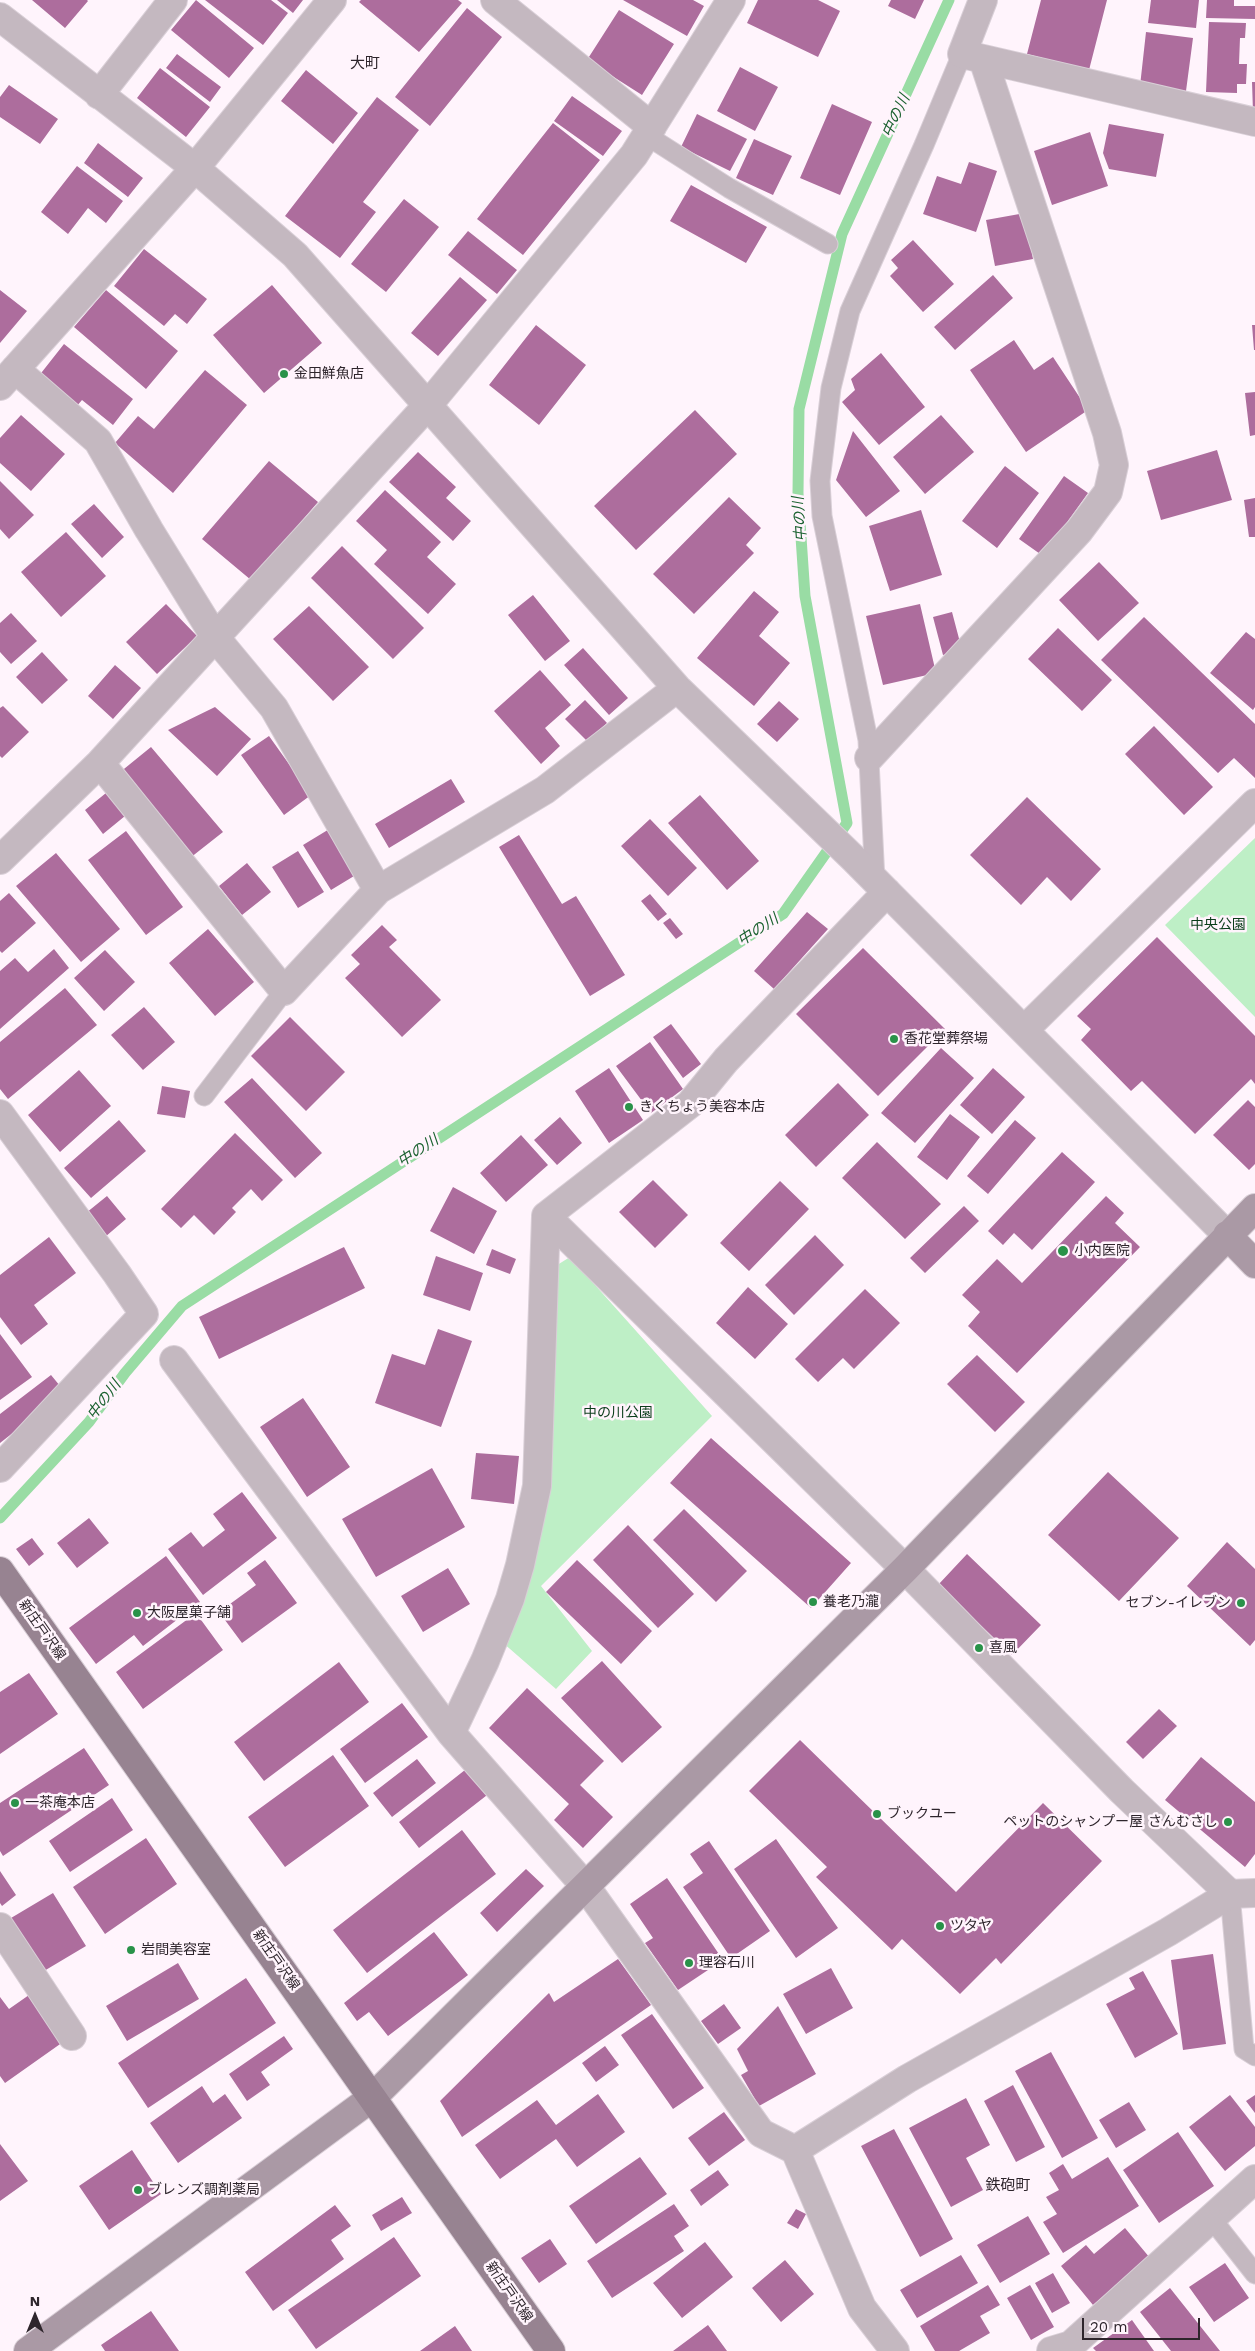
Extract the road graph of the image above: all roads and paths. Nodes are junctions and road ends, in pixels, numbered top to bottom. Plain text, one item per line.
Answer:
1 (173, 0) edge
2 (332, 0) edge
3 (495, 0) edge
4 (731, 0) edge
5 (983, 0) edge
6 (0, 18) edge
7 (972, 56) junction
8 (99, 95) junction
9 (1255, 122) edge
10 (649, 131) junction
11 (194, 168) junction
12 (828, 244) dead end
13 (8, 377) edge
14 (428, 405) junction
15 (215, 637) junction
16 (678, 688) junction
17 (869, 758) junction
18 (100, 763) junction
19 (1255, 803) edge
20 (0, 860) edge
21 (881, 886) junction
22 (378, 890) junction
23 (284, 991) junction
24 (1024, 1030) junction
25 (204, 1096) dead end
26 (0, 1114) edge
27 (1255, 1208) edge
28 (546, 1216) junction
29 (1227, 1236) junction
30 (1255, 1264) edge
31 (174, 1360) dead end
32 (0, 1468) edge
33 (906, 1569) junction
34 (0, 1571) edge
35 (451, 1733) junction
36 (586, 1887) junction
37 (1242, 1893) edge
38 (0, 1927) edge
39 (72, 2036) dead end
40 (1255, 2056) edge
41 (373, 2097) junction
42 (795, 2150) junction
43 (1255, 2178) edge
44 (1211, 2218) junction
45 (1255, 2274) edge
46 (28, 2351) edge
47 (551, 2351) edge
48 (895, 2351) edge
49 (1051, 2351) edge

1 - 8 street
2 - 11 street
3 - 10 street
4 - 10 street
5 - 7 street
6 - 8 street
7 - 9 street
7 - 17 lane
7 - 17 street
8 - 11 street
10 - 12 lane
10 - 14 street
11 - 13 street
11 - 14 street
13 - 15 street
14 - 15 street
14 - 16 street
15 - 18 street
15 - 22 street
16 - 21 street
16 - 22 street
17 - 21 lane
18 - 20 street
18 - 23 street
19 - 24 street
21 - 24 street
21 - 28 street
22 - 23 street
23 - 25 lane
24 - 29 street
26 - 32 street
27 - 29 street
28 - 33 street
28 - 35 street
29 - 30 street
29 - 33 street
31 - 35 street
33 - 36 street
33 - 37 street
34 - 41 main road, 新庄戸沢線
35 - 36 street
36 - 41 street
36 - 42 street
37 - 40 lane
37 - 42 street
38 - 39 street
41 - 46 street
41 - 47 main road, 新庄戸沢線
42 - 48 street
43 - 44 street
44 - 45 lane
44 - 49 street

